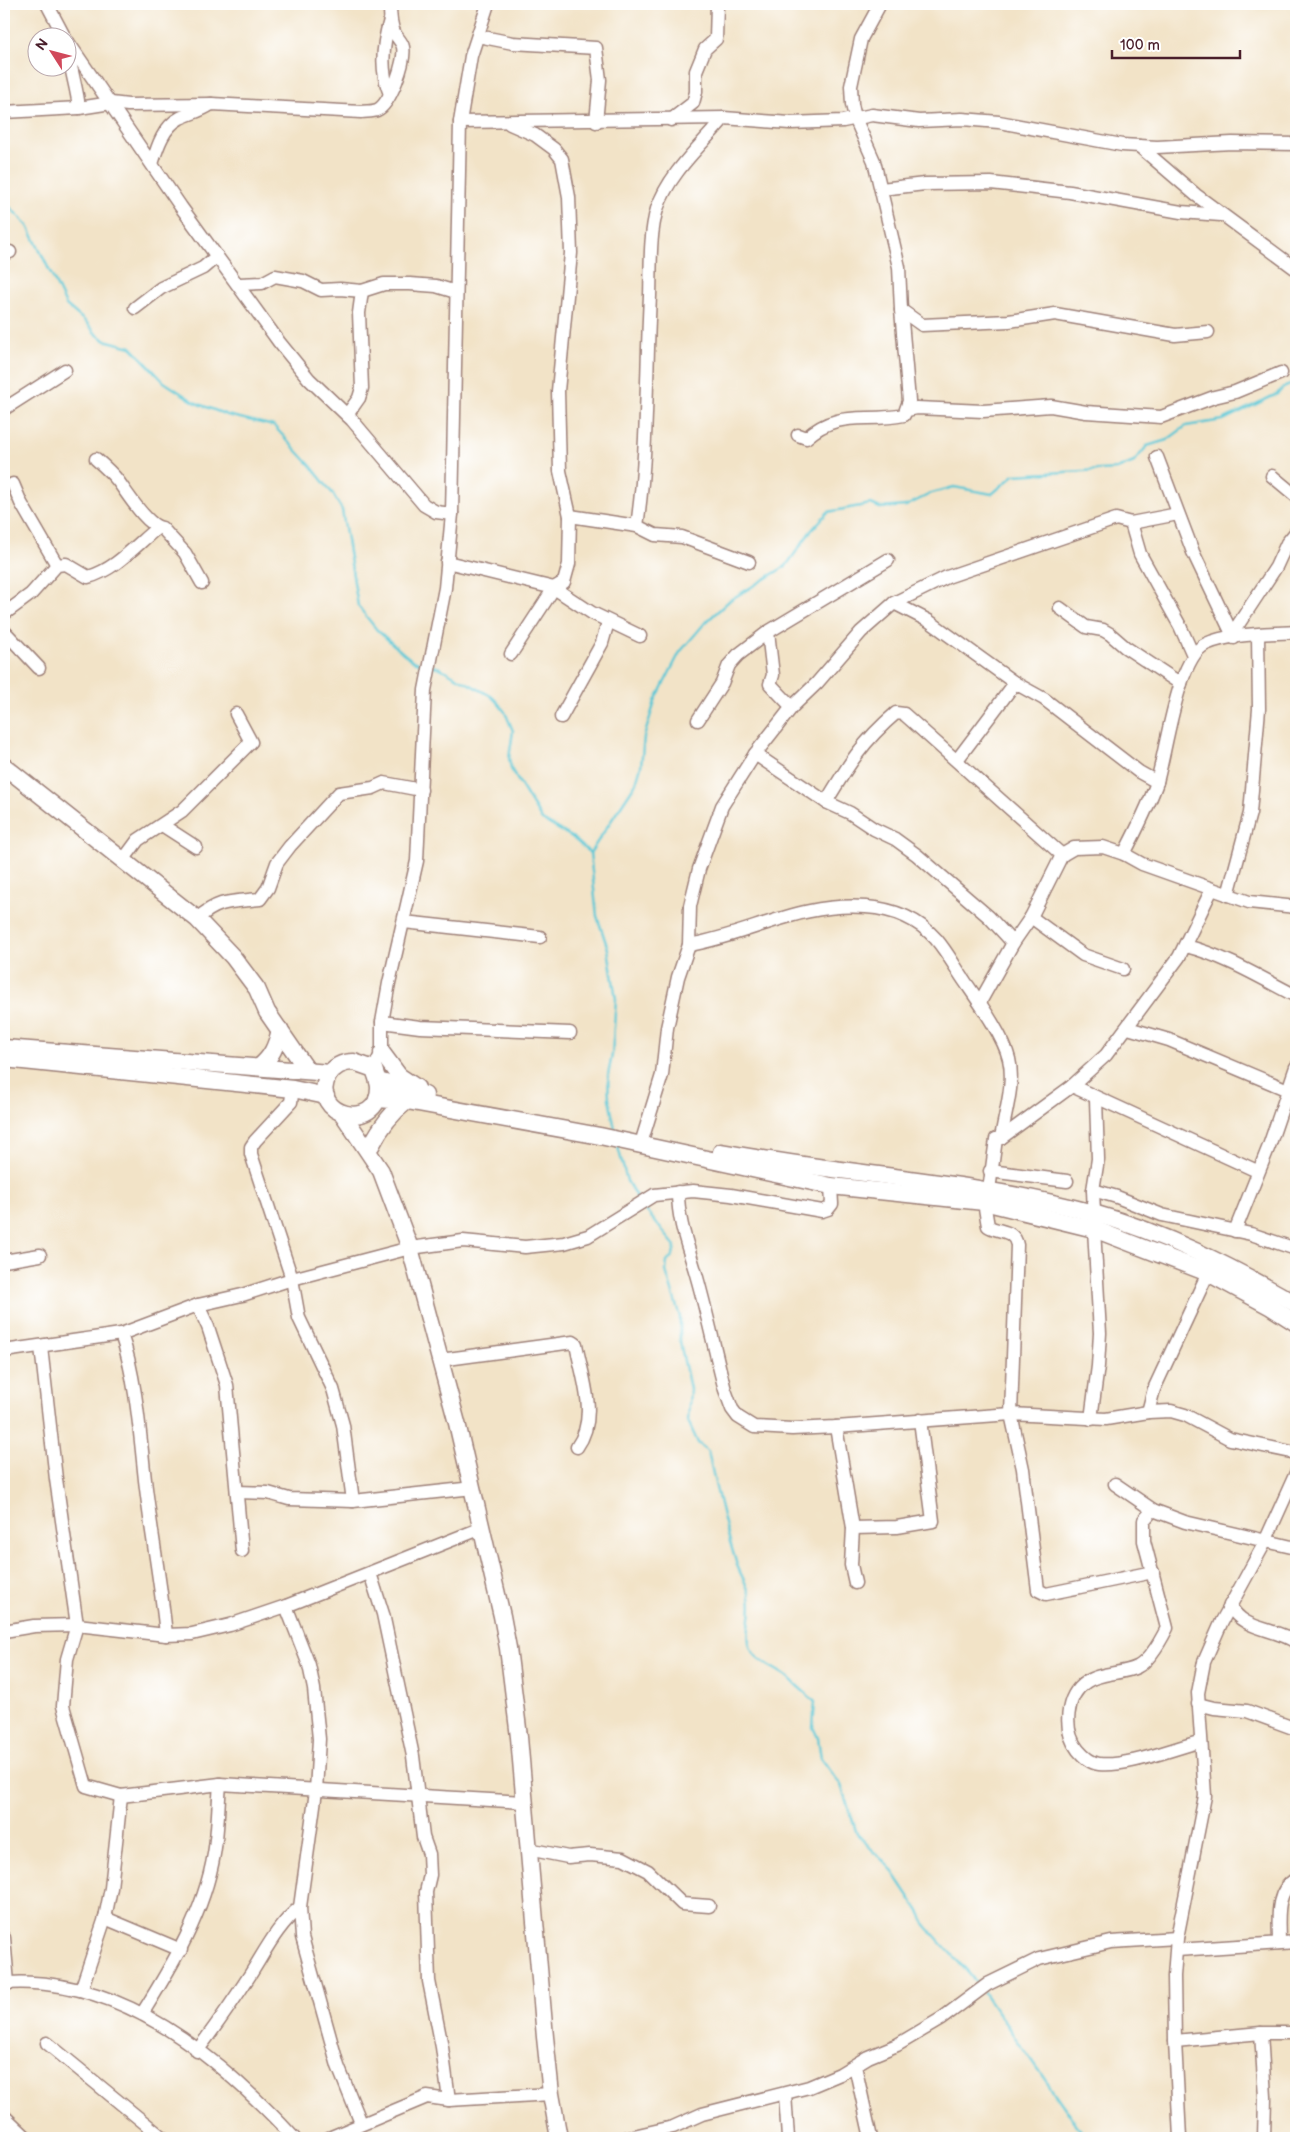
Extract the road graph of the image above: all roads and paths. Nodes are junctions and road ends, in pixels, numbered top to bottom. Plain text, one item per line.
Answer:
1 (47, 4) edge
2 (390, 4) edge
3 (488, 4) edge
4 (717, 4) edge
5 (880, 4) edge
6 (390, 20) junction
7 (60, 28) edge
8 (478, 36) junction
9 (78, 56) edge
10 (74, 78) edge
11 (390, 94) junction
12 (112, 103) junction
13 (212, 104) junction
14 (79, 108) junction
15 (4, 112) edge
16 (724, 118) junction
17 (855, 118) junction
18 (671, 120) junction
19 (460, 122) junction
20 (505, 122) junction
21 (596, 122) junction
22 (1296, 144) edge
23 (1139, 146) junction
24 (152, 164) junction
25 (881, 189) junction
26 (1221, 215) junction
27 (217, 256) junction
28 (1296, 269) edge
29 (239, 284) junction
30 (456, 286) junction
31 (362, 291) junction
32 (135, 308) dead end
33 (900, 310) junction
34 (1208, 332) dead end
35 (65, 370) dead end
36 (1281, 373) dead end
37 (911, 407) junction
38 (4, 409) edge
39 (348, 415) junction
40 (798, 435) dead end
41 (1157, 457) dead end
42 (96, 459) dead end
43 (1272, 476) dead end
44 (13, 484) dead end
45 (1296, 496) edge
46 (452, 514) junction
47 (1178, 514) junction
48 (570, 516) junction
49 (1131, 523) junction
50 (637, 526) junction
51 (157, 528) junction
52 (1296, 532) edge
53 (888, 560) dead end
54 (447, 562) junction
55 (749, 562) dead end
56 (57, 565) junction
57 (202, 583) dead end
58 (554, 588) junction
59 (894, 602) junction
60 (1060, 608) dead end
61 (4, 614) edge
62 (608, 622) junction
63 (4, 631) edge
64 (768, 632) junction
65 (1296, 632) edge
66 (1258, 635) junction
67 (640, 636) dead end
68 (1233, 636) junction
69 (511, 654) dead end
70 (1193, 655) junction
71 (39, 668) dead end
72 (1015, 683) junction
73 (1181, 684) junction
74 (792, 707) junction
75 (236, 714) dead end
76 (561, 717) dead end
77 (698, 720) dead end
78 (756, 754) junction
79 (957, 760) junction
80 (4, 766) edge
81 (1157, 782) junction
82 (422, 790) junction
83 (826, 802) junction
84 (162, 825) junction
85 (196, 847) dead end
86 (1124, 854) junction
87 (1062, 855) junction
88 (124, 860) junction
89 (1212, 890) junction
90 (1228, 895) junction
91 (1296, 907) edge
92 (1031, 917) junction
93 (197, 919) junction
94 (404, 922) junction
95 (540, 938) dead end
96 (1013, 943) junction
97 (689, 945) junction
98 (1186, 946) junction
99 (1123, 969) dead end
100 (1296, 996) edge
101 (264, 1002) junction
102 (980, 1002) junction
103 (382, 1022) junction
104 (1128, 1028) junction
105 (280, 1030) junction
106 (570, 1033) dead end
107 (4, 1048) edge
108 (382, 1053) junction
109 (4, 1059) edge
110 (258, 1067) junction
111 (1296, 1067) edge
112 (318, 1072) junction
113 (376, 1075) junction
114 (1072, 1086) junction
115 (295, 1090) junction
116 (1288, 1090) junction
117 (326, 1096) junction
118 (432, 1097) junction
119 (377, 1099) junction
120 (1096, 1099) junction
121 (407, 1101) junction
122 (365, 1112) junction
123 (342, 1113) junction
124 (602, 1132) junction
125 (1001, 1138) junction
126 (642, 1140) junction
127 (369, 1149) junction
128 (990, 1170) junction
129 (1257, 1171) junction
130 (1067, 1181) dead end
131 (831, 1186) junction
132 (1093, 1190) junction
133 (678, 1192) junction
134 (986, 1196) junction
135 (1094, 1221) junction
136 (1235, 1231) junction
137 (410, 1248) junction
138 (1296, 1249) edge
139 (40, 1255) dead end
140 (4, 1261) edge
141 (1208, 1273) junction
142 (292, 1279) junction
143 (1296, 1304) edge
144 (198, 1305) junction
145 (1296, 1323) edge
146 (121, 1334) junction
147 (41, 1346) junction
148 (4, 1351) edge
149 (440, 1360) junction
150 (1148, 1412) junction
151 (1010, 1414) junction
152 (1091, 1419) junction
153 (920, 1420) junction
154 (836, 1427) junction
155 (577, 1447) dead end
156 (1296, 1453) edge
157 (1296, 1473) edge
158 (1115, 1484) dead end
159 (473, 1488) junction
160 (237, 1492) junction
161 (353, 1501) junction
162 (1153, 1510) junction
163 (482, 1528) junction
164 (854, 1528) junction
165 (1265, 1540) junction
166 (1296, 1548) edge
167 (242, 1551) dead end
168 (1153, 1572) junction
169 (370, 1573) junction
170 (856, 1583) dead end
171 (1230, 1605) junction
172 (286, 1606) junction
173 (77, 1625) junction
174 (4, 1632) edge
175 (166, 1635) junction
176 (1296, 1642) edge
177 (1198, 1704) junction
178 (1296, 1729) edge
179 (1200, 1742) junction
180 (220, 1784) junction
181 (316, 1791) junction
182 (418, 1797) junction
183 (116, 1799) junction
184 (523, 1802) junction
185 (528, 1849) junction
186 (1296, 1879) edge
187 (709, 1906) dead end
188 (300, 1907) junction
189 (105, 1918) junction
190 (4, 1938) edge
191 (1296, 1942) edge
192 (1279, 1943) junction
193 (1177, 1944) junction
194 (181, 1950) junction
195 (6, 1984) edge
196 (81, 1990) junction
197 (142, 2014) junction
198 (1261, 2033) junction
199 (1296, 2033) edge
200 (1174, 2041) junction
201 (47, 2043) dead end
202 (197, 2051) junction
203 (855, 2066) junction
204 (550, 2094) junction
205 (785, 2094) junction
206 (448, 2100) junction
207 (4, 2116) edge
208 (361, 2123) junction
209 (673, 2133) edge
210 (26, 2138) edge
211 (164, 2138) edge
212 (294, 2138) edge
213 (329, 2138) edge
214 (559, 2138) edge
215 (624, 2138) edge
216 (788, 2138) edge
217 (871, 2138) edge
218 (1180, 2138) edge
219 (1264, 2138) edge

1 - 7 street
2 - 6 street
3 - 8 street
4 - 18 street
5 - 17 street
6 - 11 street
6 - 11 street
8 - 19 street
8 - 21 street
9 - 12 street
10 - 14 street
11 - 13 street
12 - 13 street
12 - 14 street
12 - 24 street
13 - 24 street
14 - 15 street
16 - 17 street
16 - 18 street
16 - 50 street
17 - 23 street
17 - 25 street
18 - 21 street
19 - 20 street
19 - 30 street
20 - 21 street
20 - 48 street
22 - 23 street
23 - 26 street
24 - 27 street
25 - 26 street
25 - 33 street
26 - 28 street
27 - 29 street
27 - 32 street
29 - 31 street
29 - 39 street
30 - 31 street
30 - 46 street
31 - 39 street
33 - 34 street
33 - 37 street
35 - 38 street
36 - 37 street
37 - 40 street
39 - 46 street
41 - 47 street
42 - 51 street
43 - 45 street
44 - 56 street
46 - 54 street
47 - 49 street
47 - 68 street
48 - 50 street
48 - 58 street
49 - 59 street
49 - 70 street
50 - 55 street
51 - 56 street
51 - 57 street
52 - 68 street
53 - 64 street
54 - 58 street
54 - 82 street
56 - 61 street
58 - 62 street
58 - 69 street
59 - 72 street
59 - 74 street
60 - 73 street
62 - 67 street
62 - 76 street
63 - 71 street
64 - 74 street
64 - 77 street
65 - 66 street
66 - 68 street
66 - 90 street
68 - 70 street
70 - 73 street
72 - 79 street
72 - 81 street
73 - 81 street
74 - 78 street
75 - 84 street
78 - 83 street
78 - 97 street
79 - 83 street
79 - 87 street
80 - 88 main road
81 - 86 street
82 - 93 street
82 - 94 street
83 - 96 street
84 - 85 street
84 - 88 street
86 - 87 street
86 - 89 street
87 - 92 street
88 - 93 main road
89 - 90 street
89 - 98 street
90 - 91 street
92 - 96 street
92 - 99 street
93 - 101 main road
94 - 95 street
94 - 103 street
96 - 102 street
97 - 102 street
97 - 126 street
98 - 100 street
98 - 104 street
101 - 105 main road
101 - 112 main road
102 - 125 street
103 - 106 street
103 - 108 street
104 - 114 street
104 - 116 street
105 - 110 main road
105 - 112 main road
107 - 110 main road
108 - 113 street
108 - 118 main road
109 - 115 main road
110 - 112 main road
111 - 116 street
112 - 113 main road
112 - 117 main road
113 - 118 main road
113 - 119 main road
114 - 120 street
114 - 125 street
115 - 117 main road
115 - 127 main road
115 - 142 street
116 - 129 street
117 - 123 main road
118 - 124 main road
119 - 121 main road
119 - 122 main road
120 - 129 street
120 - 132 street
121 - 124 main road
121 - 127 main road
122 - 123 main road
122 - 127 main road
123 - 127 main road
124 - 126 main road
125 - 128 street
126 - 131 main road
126 - 134 main road
127 - 137 main road
128 - 130 street
128 - 134 street
129 - 136 street
131 - 133 street
131 - 134 main road
132 - 135 street
132 - 136 street
133 - 137 street
133 - 154 street
134 - 135 main road
134 - 151 street
135 - 141 main road
135 - 143 main road
135 - 152 street
136 - 138 street
137 - 142 street
137 - 149 main road
139 - 140 street
141 - 145 main road
141 - 150 street
142 - 144 street
142 - 161 street
144 - 146 street
144 - 160 street
146 - 147 street
146 - 175 street
147 - 148 street
147 - 173 street
149 - 155 street
149 - 159 main road
150 - 152 street
150 - 156 street
151 - 152 street
151 - 153 street
151 - 168 street
153 - 154 street
153 - 164 street
154 - 164 street
157 - 165 street
158 - 162 street
159 - 161 street
159 - 163 main road
160 - 161 street
160 - 167 street
162 - 165 street
162 - 168 street
163 - 169 street
163 - 184 main road
164 - 170 street
165 - 166 street
165 - 171 street
168 - 179 street
169 - 172 street
169 - 182 street
171 - 176 street
171 - 177 street
172 - 175 street
172 - 181 street
173 - 174 street
173 - 175 street
173 - 183 street
177 - 178 street
177 - 179 street
179 - 193 street
180 - 181 street
180 - 183 street
180 - 194 street
181 - 182 street
181 - 188 street
182 - 184 street
182 - 206 street
183 - 189 street
184 - 185 main road
185 - 187 street
185 - 204 main road
186 - 192 street
188 - 202 street
188 - 208 street
189 - 194 street
189 - 196 street
190 - 195 street
191 - 192 street
192 - 193 street
193 - 200 street
193 - 203 street
194 - 197 street
195 - 196 street
196 - 197 street
197 - 202 street
198 - 199 street
198 - 200 street
198 - 219 street
200 - 218 street
201 - 211 street
202 - 212 street
203 - 205 street
203 - 217 street
204 - 206 street
204 - 214 main road
205 - 209 street
205 - 216 street
206 - 208 street
207 - 210 street
208 - 213 street
209 - 215 street

